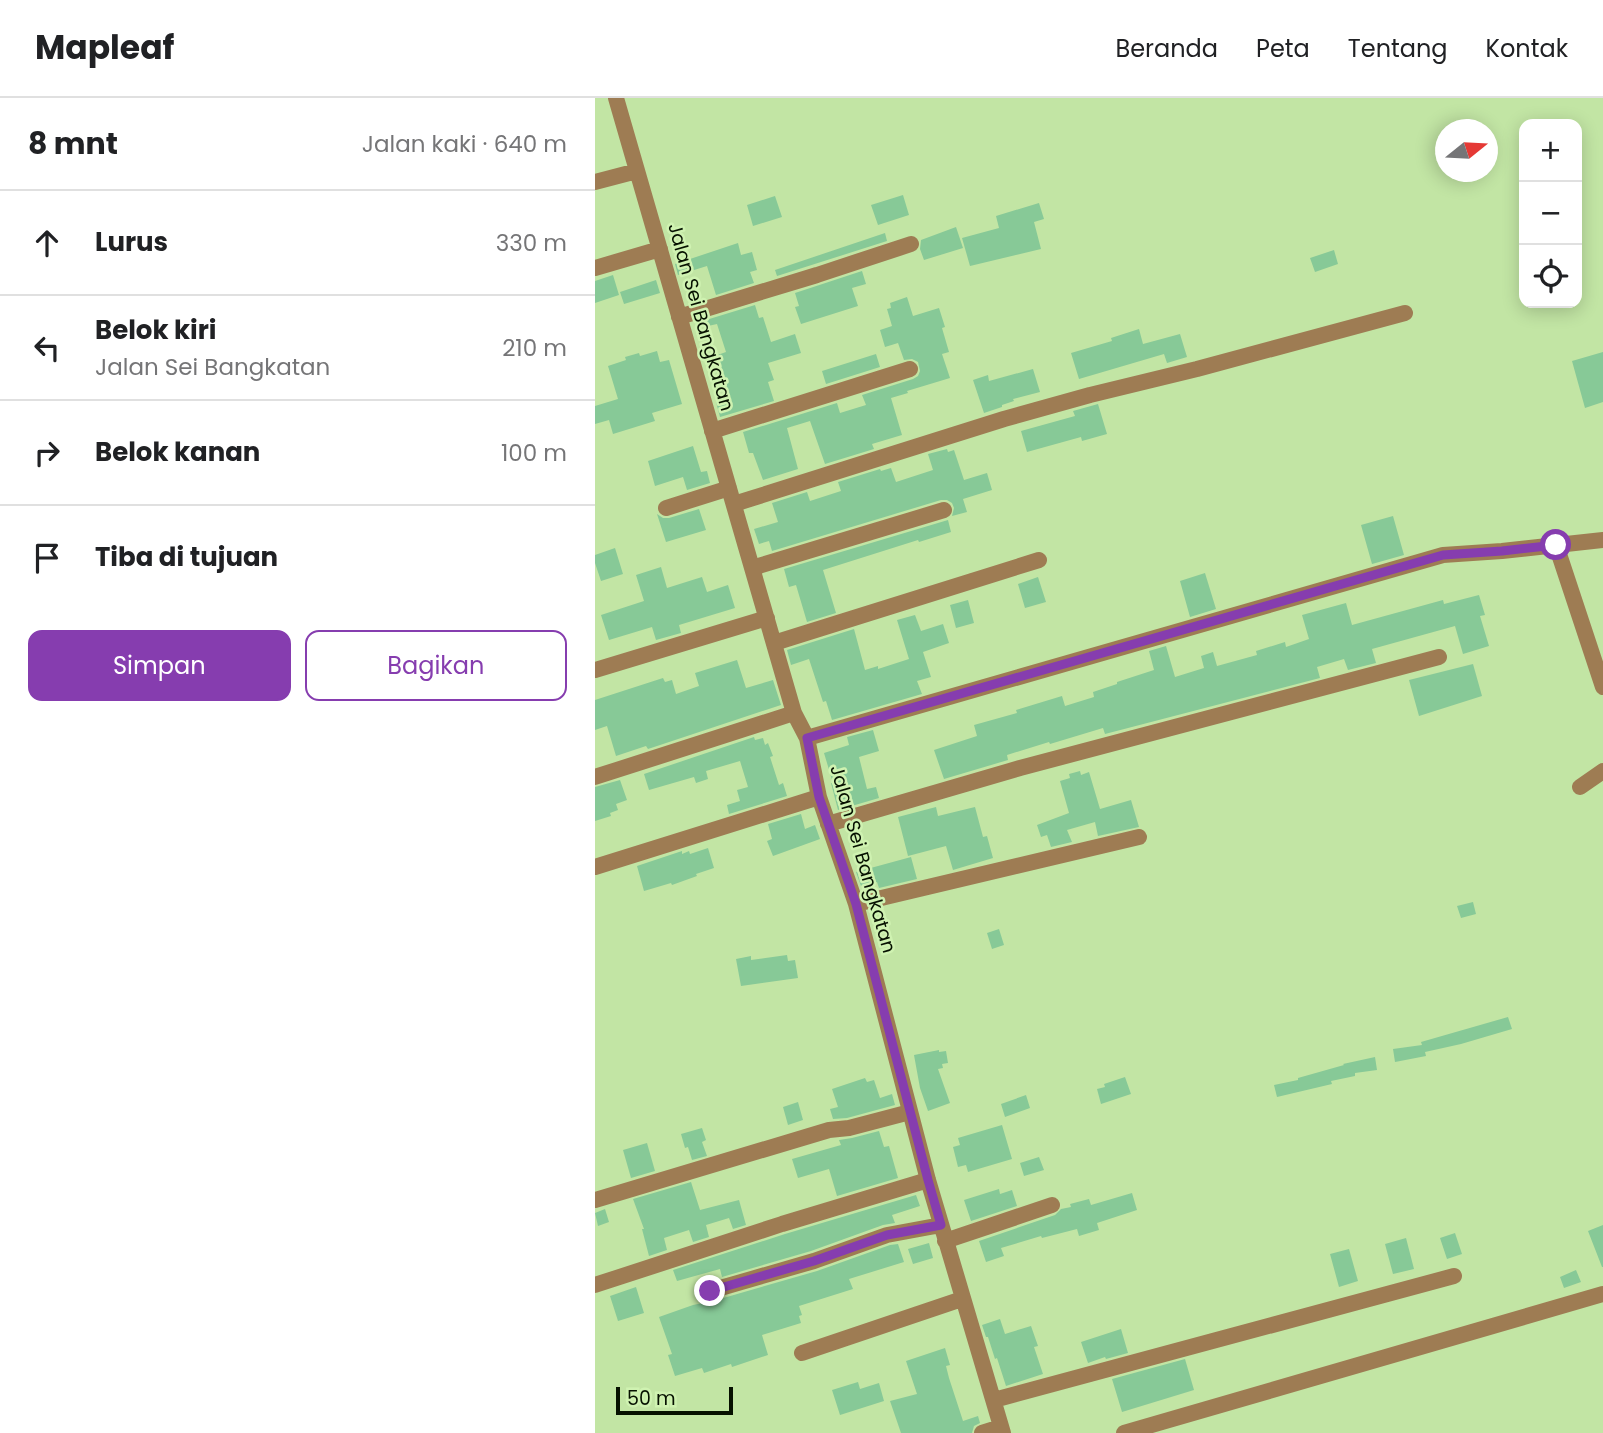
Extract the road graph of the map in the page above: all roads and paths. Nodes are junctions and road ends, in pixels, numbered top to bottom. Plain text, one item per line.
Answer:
1 (616, 98) edge
2 (637, 171) junction
3 (595, 182) edge
4 (911, 244) dead end
5 (660, 249) junction
6 (595, 268) edge
7 (1405, 313) dead end
8 (679, 317) junction
9 (910, 369) dead end
10 (712, 431) junction
11 (729, 488) junction
12 (734, 505) junction
13 (666, 508) dead end
14 (944, 510) dead end
15 (1603, 540) edge
16 (1556, 545) junction
17 (1039, 560) dead end
18 (752, 568) junction
19 (767, 618) junction
20 (774, 643) junction
21 (1439, 657) dead end
22 (595, 670) edge
23 (1603, 687) edge
24 (794, 713) junction
25 (807, 738) junction
26 (1603, 771) edge
27 (595, 776) edge
28 (1580, 787) dead end
29 (819, 797) junction
30 (828, 824) junction
31 (1139, 837) dead end
32 (595, 867) edge
33 (856, 904) junction
34 (910, 1112) junction
35 (928, 1180) junction
36 (595, 1200) edge
37 (1052, 1205) dead end
38 (943, 1233) junction
39 (1454, 1276) dead end
40 (595, 1286) edge
41 (710, 1291) dead end
42 (1603, 1294) edge
43 (962, 1299) junction
44 (802, 1353) dead end
45 (994, 1400) junction
46 (1002, 1430) edge
47 (982, 1433) edge
48 (1124, 1433) edge

1 - 2 street, Jalan Sei Bangkatan
2 - 3 street
2 - 5 street, Jalan Sei Bangkatan
4 - 8 street
5 - 6 street
5 - 8 street, Jalan Sei Bangkatan
7 - 12 street
8 - 10 street, Jalan Sei Bangkatan
9 - 10 street
10 - 11 street, Jalan Sei Bangkatan
11 - 12 street, Jalan Sei Bangkatan
11 - 13 street
12 - 18 street, Jalan Sei Bangkatan
14 - 18 street
15 - 16 street
16 - 23 street
16 - 25 street
17 - 20 street
18 - 19 street, Jalan Sei Bangkatan
19 - 20 street, Jalan Sei Bangkatan
19 - 22 street
20 - 24 street, Jalan Sei Bangkatan
21 - 30 street
24 - 25 street, Jalan Sei Bangkatan
24 - 27 street
25 - 29 street, Jalan Sei Bangkatan
26 - 28 street
29 - 30 street, Jalan Sei Bangkatan
29 - 32 street
30 - 33 street, Jalan Sei Bangkatan
31 - 33 street
33 - 34 street, Jalan Sei Bangkatan
34 - 35 street, Jalan Sei Bangkatan
34 - 36 street
35 - 38 street, Jalan Sei Bangkatan
35 - 40 street
37 - 38 street
38 - 41 street
38 - 43 street, Jalan Sei Bangkatan
39 - 45 street
42 - 48 street
43 - 44 street
43 - 45 street, Jalan Sei Bangkatan
45 - 46 street, Jalan Sei Bangkatan
46 - 47 street

